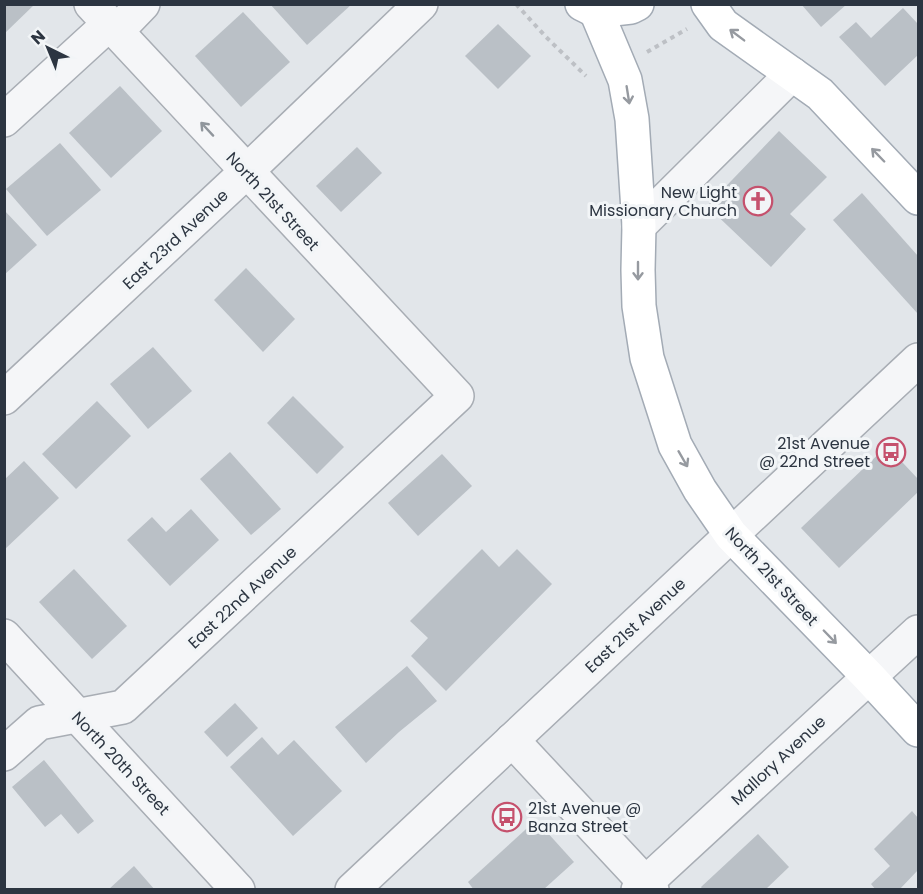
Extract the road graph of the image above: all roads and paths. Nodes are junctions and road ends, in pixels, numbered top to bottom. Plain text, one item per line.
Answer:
1 (143, 4) edge
2 (421, 4) edge
3 (516, 4) edge
4 (636, 4) edge
5 (589, 8) edge
6 (702, 15) edge
7 (105, 20) edge
8 (645, 52) dead end
9 (792, 74) junction
10 (587, 77) dead end
11 (4, 120) edge
12 (246, 172) junction
13 (918, 198) edge
14 (639, 226) junction
15 (918, 360) edge
16 (457, 396) joint
17 (4, 398) edge
18 (731, 535) junction
19 (918, 632) edge
20 (4, 636) edge
21 (869, 677) junction
22 (78, 716) junction
23 (918, 730) edge
24 (512, 740) junction
25 (4, 754) edge
26 (645, 887) edge
27 (238, 890) edge
28 (352, 890) edge

1 - 7 street
2 - 12 street, East 23rd Avenue
3 - 10 path
4 - 5 main road
5 -> 14 main road, North 21st Street
6 - 8 path
9 -> 6 main road
7 - 11 street
12 -> 7 street, North 21st Street
13 -> 9 main road
9 - 14 street
12 - 16 street, North 21st Street
12 - 17 street, East 23rd Avenue
14 -> 18 main road, North 21st Street
15 - 18 street, East 21st Avenue
16 - 22 street, East 22nd Avenue
18 -> 21 main road, North 21st Street
18 - 24 street, East 21st Avenue
19 - 21 street, Mallory Avenue
20 - 22 street, North 20th Street
21 - 23 main road, North 21st Street
21 - 26 street, Mallory Avenue
22 - 25 street, East 22nd Avenue
22 - 27 street, North 20th Street
24 - 26 street
24 - 28 street, East 21st Avenue

